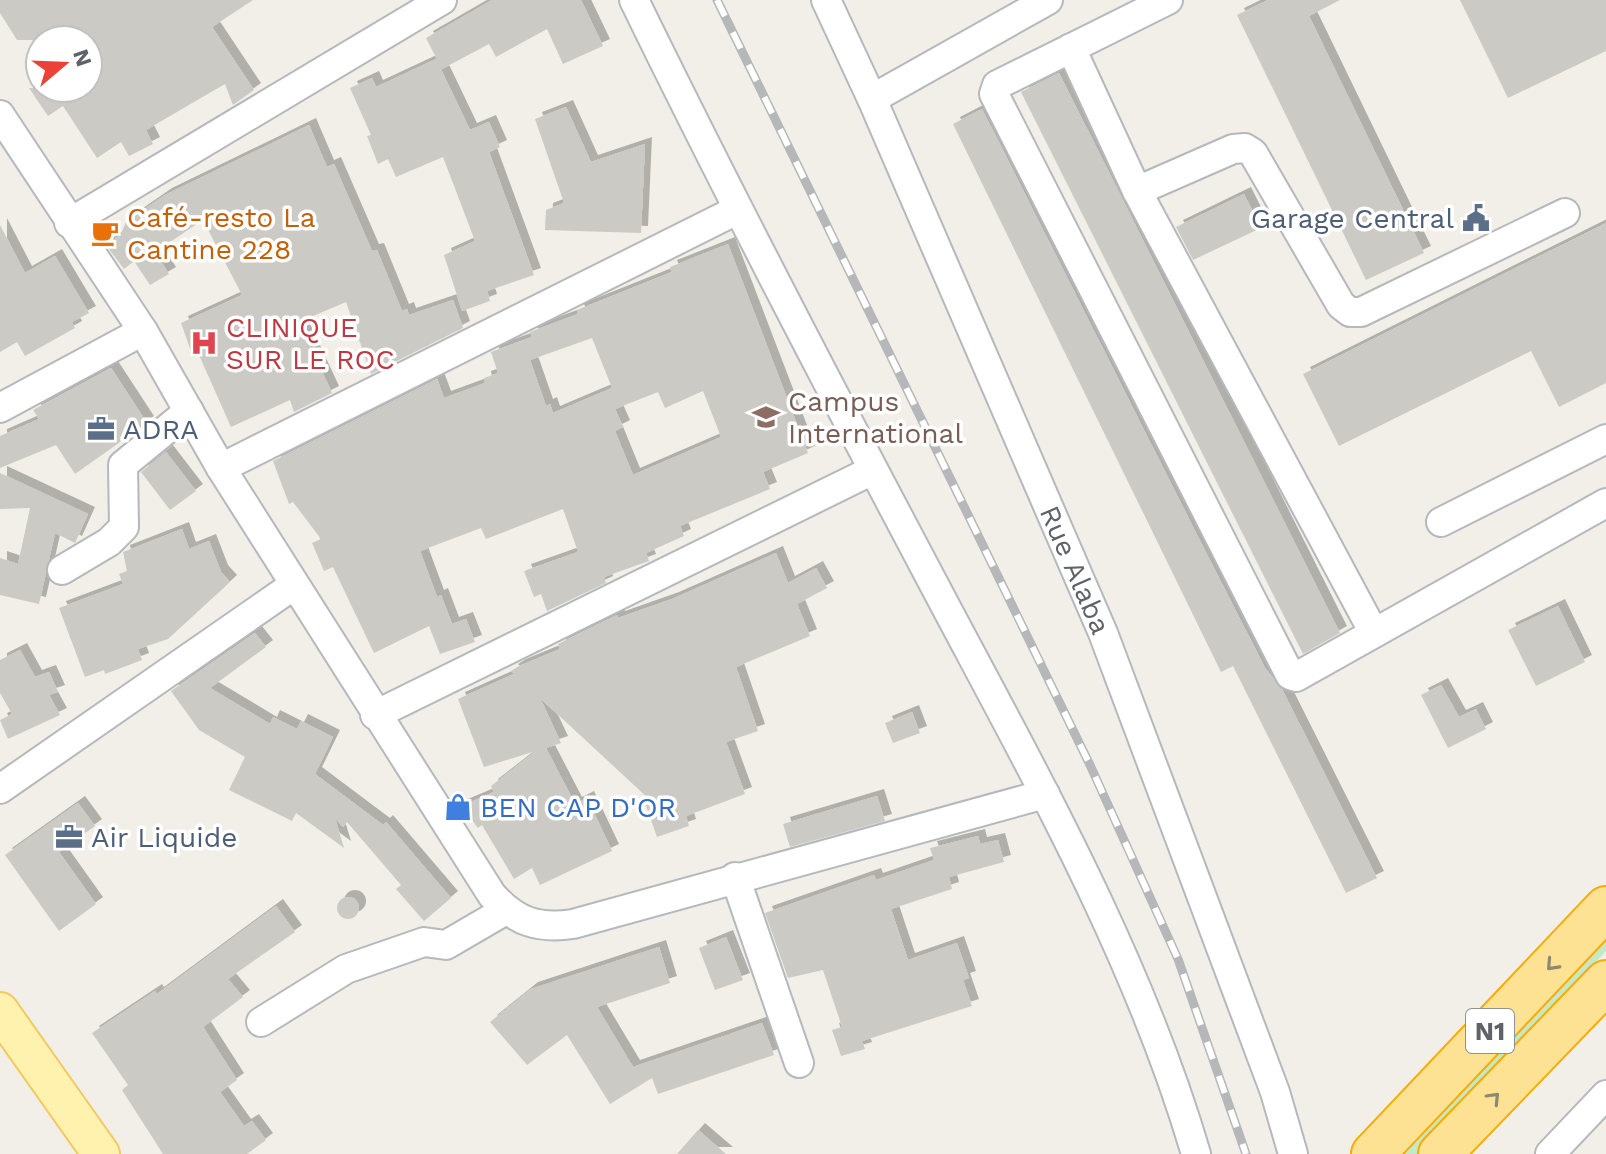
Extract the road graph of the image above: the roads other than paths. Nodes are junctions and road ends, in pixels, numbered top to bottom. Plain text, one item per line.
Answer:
1 (442, 0) edge
2 (634, 0) edge
3 (826, 0) edge
4 (1048, 0) edge
5 (1168, 0) edge
6 (1071, 48) junction
7 (872, 99) junction
8 (3, 126) edge
9 (1137, 191) junction
10 (737, 210) junction
11 (1565, 213) dead end
12 (69, 223) junction
13 (143, 331) junction
14 (0, 408) edge
15 (189, 411) junction
16 (1606, 439) edge
17 (221, 468) junction
18 (873, 470) junction
19 (1606, 503) edge
20 (1441, 522) dead end
21 (62, 570) dead end
22 (294, 585) junction
23 (1374, 633) junction
24 (375, 715) junction
25 (0, 789) edge
26 (1045, 794) junction
27 (735, 877) junction
28 (1606, 908) edge
29 (506, 910) junction
30 (1606, 982) edge
31 (0, 1011) edge
32 (261, 1022) dead end
33 (799, 1063) dead end
34 (1606, 1095) edge
35 (101, 1154) edge
36 (1196, 1154) edge
37 (1293, 1154) edge
38 (1373, 1154) edge
39 (1440, 1154) edge
40 (1550, 1154) edge

1 - 12 street
2 - 10 street
3 - 7 street, Rue Alaba
4 - 7 street
5 - 6 street
6 - 9 street
6 - 23 street
7 - 37 street, Rue Alaba
8 - 12 street
9 - 11 street
9 - 23 street
10 - 17 street
10 - 18 street
12 - 13 street
13 - 14 street
13 - 15 street
15 - 17 street
15 - 21 street
16 - 20 street
17 - 22 street
18 - 24 street
18 - 26 street
19 - 23 street
22 - 24 street
22 - 25 street
24 - 29 street
26 - 27 street
26 - 36 street
27 - 29 street
27 - 33 street
28 -> 38 highway, N1
29 - 32 street
39 -> 30 highway, N1
31 - 35 main road
34 - 40 street

